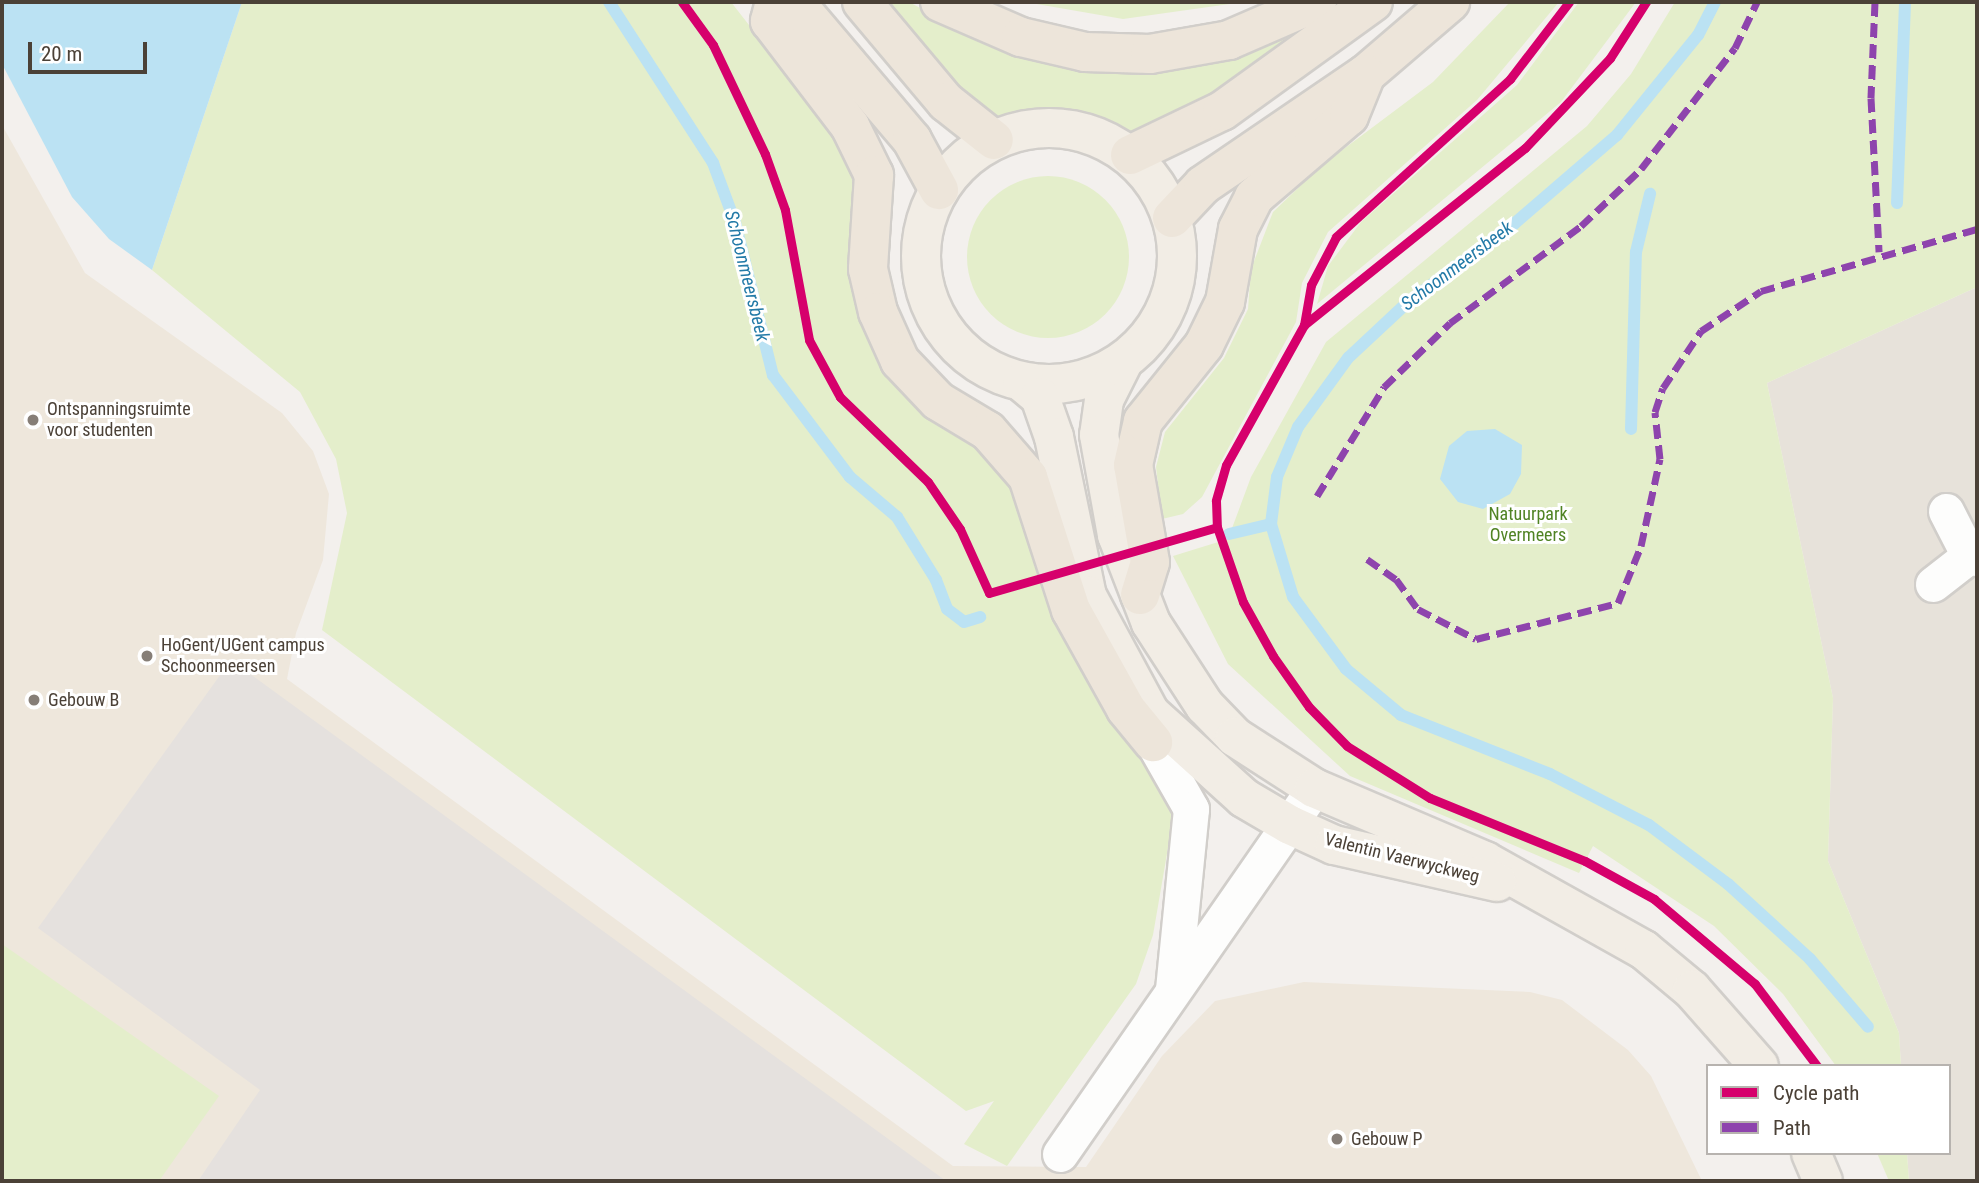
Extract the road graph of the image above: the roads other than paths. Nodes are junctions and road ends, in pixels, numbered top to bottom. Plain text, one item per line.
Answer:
1 (775, 2) edge
2 (795, 2) edge
3 (862, 2) edge
4 (940, 2) edge
5 (1317, 2) edge
6 (1373, 2) edge
7 (1450, 2) edge
8 (1366, 74) junction
9 (993, 140) junction
10 (1130, 155) junction
11 (939, 190) junction
12 (1172, 218) junction
13 (1123, 362) junction
14 (1022, 382) junction
15 (1946, 511) dead end
16 (1973, 557) edge
17 (1933, 584) dead end
18 (1140, 595) junction
19 (1152, 728) junction
20 (1314, 788) junction
21 (1290, 825) junction
22 (1516, 884) junction
23 (1172, 993) junction
24 (1757, 1064) edge
25 (1060, 1154) dead end
26 (1812, 1155) edge
27 (1823, 1181) edge

1 - 19 highway
2 - 11 highway
3 - 9 highway
4 - 5 highway
6 - 10 highway
7 - 8 highway
8 - 12 highway
8 - 18 highway
9 - 10 main road
9 - 11 main road
10 - 12 main road
11 - 14 main road
12 - 13 main road
13 - 14 main road
13 - 18 main road, Valentin Vaerwyckweg
14 - 19 main road, Valentin Vaerwyckweg
15 - 16 street
16 - 17 street
18 - 20 main road, Valentin Vaerwyckweg
19 - 21 main road, Valentin Vaerwyckweg
19 - 23 street, Valentin Vaerwyckweg
20 - 21 street, Valentin Vaerwyckweg
20 - 22 main road, Valentin Vaerwyckweg
21 - 22 main road, Valentin Vaerwyckweg
21 - 23 street, Valentin Vaerwyckweg
22 - 24 main road, Valentin Vaerwyckweg
23 - 25 street, Valentin Vaerwyckweg
26 - 27 main road

